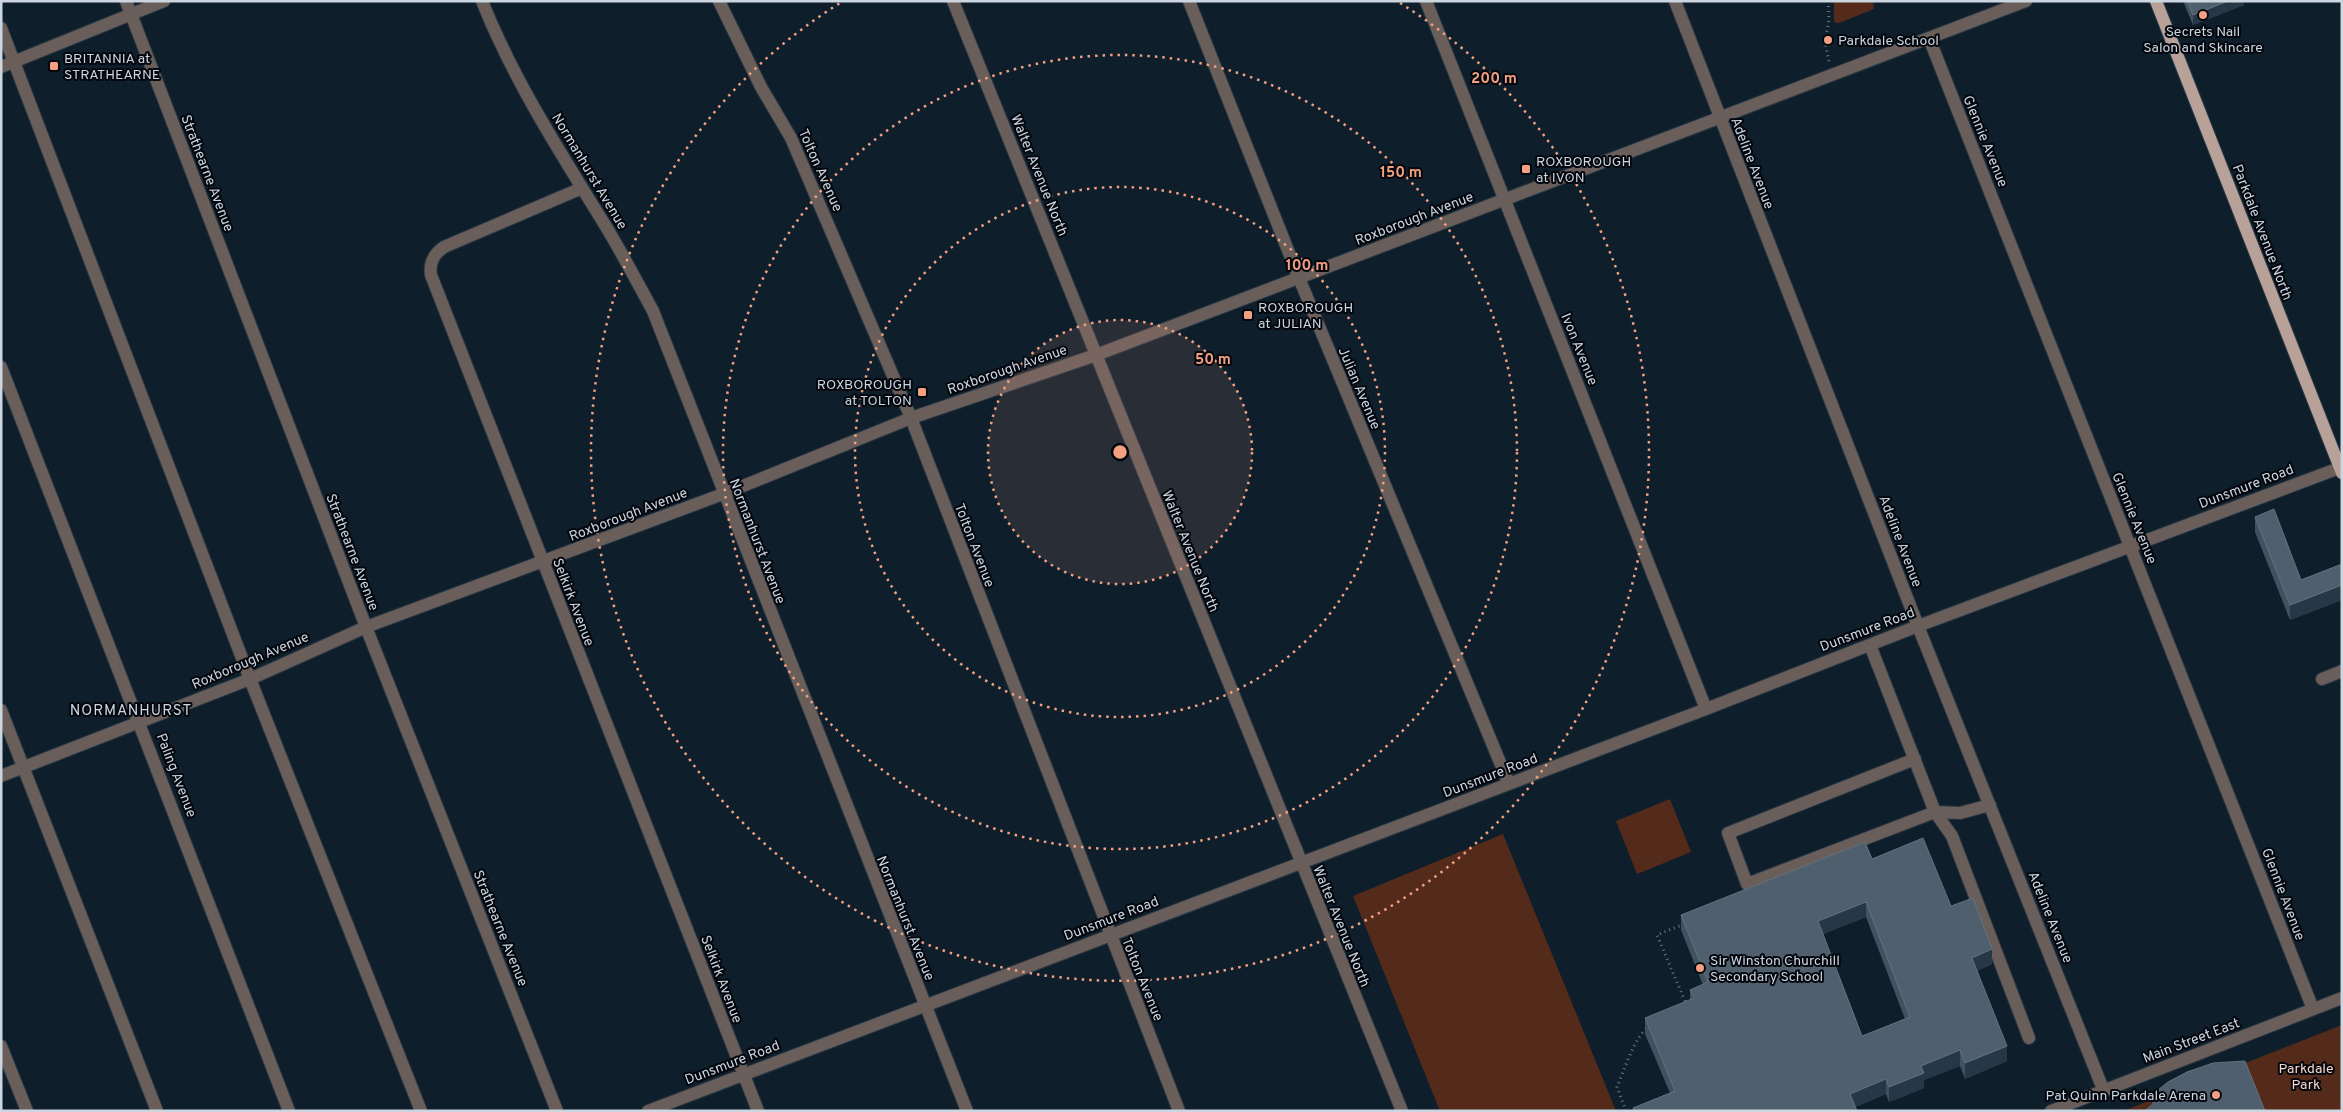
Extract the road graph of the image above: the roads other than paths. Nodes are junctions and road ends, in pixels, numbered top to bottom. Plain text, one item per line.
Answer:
1 (126, 1) edge
2 (164, 1) edge
3 (482, 1) edge
4 (719, 1) edge
5 (953, 1) edge
6 (1189, 1) edge
7 (1426, 1) edge
8 (1675, 1) edge
9 (2026, 1) edge
10 (2156, 1) edge
11 (131, 15) junction
12 (1, 28) edge
13 (1929, 38) junction
14 (14, 62) junction
15 (1, 67) edge
16 (1719, 118) junction
17 (582, 188) junction
18 (1505, 200) junction
19 (1298, 278) junction
20 (1096, 355) junction
21 (1, 368) edge
22 (910, 418) junction
23 (2341, 469) edge
24 (723, 494) junction
25 (2130, 546) junction
26 (543, 562) junction
27 (1918, 626) junction
28 (366, 627) junction
29 (1870, 644) junction
30 (2342, 671) edge
31 (250, 679) junction
32 (2322, 679) dead end
33 (1706, 709) junction
34 (1, 710) edge
35 (139, 721) junction
36 (1915, 759) junction
37 (24, 767) junction
38 (1, 776) edge
39 (1509, 784) junction
40 (1990, 805) junction
41 (1935, 812) junction
42 (1300, 862) junction
43 (1109, 934) junction
44 (2342, 998) edge
45 (925, 1005) junction
46 (2313, 1009) junction
47 (2029, 1038) dead end
48 (1, 1046) edge
49 (744, 1074) junction
50 (2103, 1089) junction
51 (27, 1111) edge
52 (157, 1111) edge
53 (289, 1111) edge
54 (421, 1111) edge
55 (557, 1111) edge
56 (648, 1111) edge
57 (758, 1111) edge
58 (967, 1111) edge
59 (1179, 1111) edge
60 (1402, 1111) edge
61 (2051, 1111) edge

1 - 11 street, Strathearne Avenue
2 - 11 street
3 - 17 street, Normanhurst Avenue
4 - 22 street, Tolton Avenue
5 - 20 street, Walter Avenue North
6 - 19 street, Julian Avenue
7 - 18 street, Ivon Avenue
8 - 16 street, Adeline Avenue
9 - 13 street, Roxborough Avenue
10 - 23 main road, Parkdale Avenue North
11 - 14 street
11 - 28 street, Strathearne Avenue
12 - 14 street
13 - 16 street, Roxborough Avenue
13 - 25 street, Glennie Avenue
14 - 15 street
14 - 31 street
16 - 18 street, Roxborough Avenue
16 - 27 street, Adeline Avenue
17 - 24 street, Normanhurst Avenue
17 - 26 street, Selkirk Avenue
18 - 19 street, Roxborough Avenue
18 - 33 street, Ivon Avenue
19 - 20 street, Roxborough Avenue
19 - 39 street, Julian Avenue
20 - 22 street, Roxborough Avenue
20 - 42 street, Walter Avenue North
21 - 35 street, Paling Avenue
22 - 24 street, Roxborough Avenue
22 - 43 street, Tolton Avenue
23 - 25 street, Dunsmure Road
24 - 26 street, Roxborough Avenue
24 - 45 street, Normanhurst Avenue
25 - 27 street, Dunsmure Road
25 - 46 street, Glennie Avenue
26 - 28 street, Roxborough Avenue
26 - 49 street, Selkirk Avenue
27 - 29 street, Dunsmure Road
27 - 40 street, Adeline Avenue
28 - 31 street, Roxborough Avenue
28 - 55 street, Strathearne Avenue
29 - 33 street, Dunsmure Road
29 - 36 street
30 - 32 street
31 - 35 street, Roxborough Avenue
31 - 54 street
33 - 39 street, Dunsmure Road
34 - 37 street
35 - 37 street, Roxborough Avenue
35 - 53 street, Paling Avenue
36 - 41 street
36 - 41 street
37 - 38 street, Roxborough Avenue
37 - 52 street
39 - 42 street, Dunsmure Road
40 - 41 street
40 - 50 street, Adeline Avenue
41 - 47 street
42 - 43 street, Dunsmure Road
42 - 60 street, Walter Avenue North
43 - 45 street, Dunsmure Road
43 - 59 street, Tolton Avenue
44 - 46 street, Main Street East
45 - 49 street, Dunsmure Road
45 - 58 street, Normanhurst Avenue
46 - 50 street, Main Street East
48 - 51 street
49 - 56 street, Dunsmure Road
49 - 57 street, Selkirk Avenue
50 - 61 street, Main Street East

